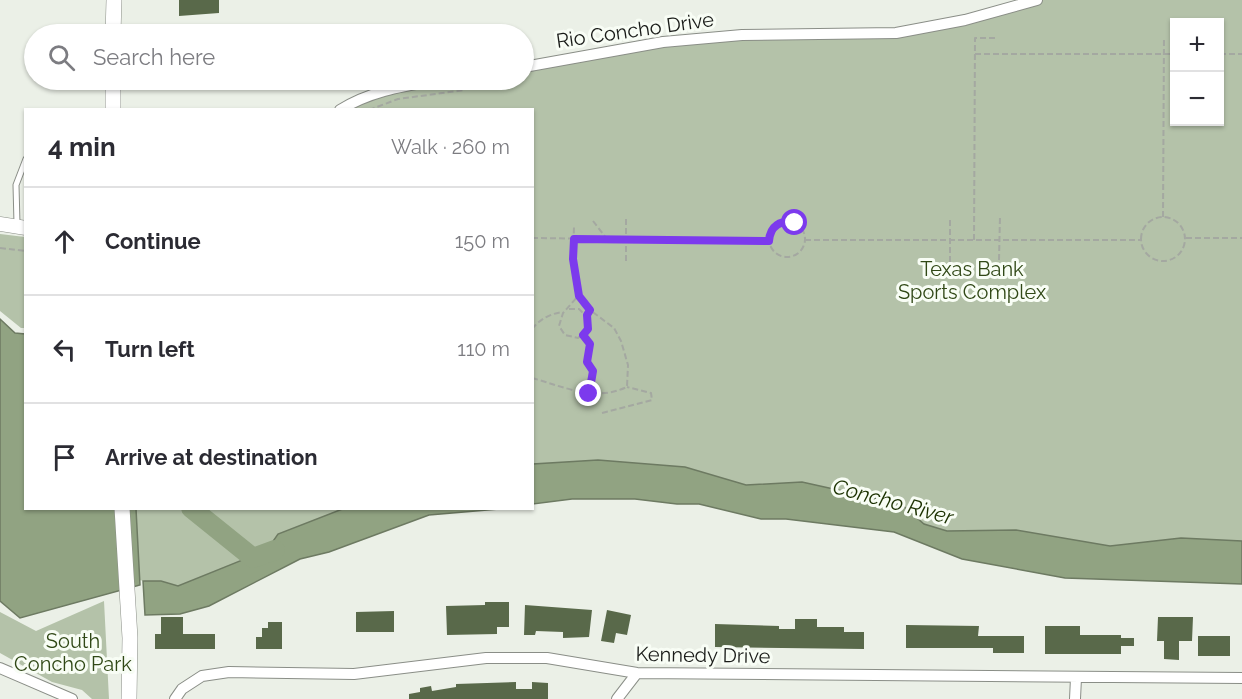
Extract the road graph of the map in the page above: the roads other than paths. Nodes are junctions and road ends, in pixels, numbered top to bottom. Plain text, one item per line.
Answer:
1 (114, 0) edge
2 (1037, 0) edge
3 (113, 24) edge
4 (534, 65) edge
5 (113, 90) edge
6 (383, 90) edge
7 (113, 108) edge
8 (343, 108) edge
9 (24, 164) edge
10 (18, 209) junction
11 (24, 210) edge
12 (0, 224) edge
13 (21, 228) edge
14 (122, 510) edge
15 (0, 668) edge
16 (637, 673) junction
17 (1076, 678) junction
18 (1242, 678) edge
19 (72, 699) edge
20 (129, 699) edge
21 (175, 699) edge
22 (616, 699) edge
23 (1075, 699) edge

1 - 3 main road
2 - 4 street, Rio Concho Drive
5 - 7 main road
6 - 8 street
9 - 10 lane
10 - 11 lane
10 - 13 lane
12 - 13 street
14 - 20 main road
15 - 19 street
16 - 17 street, Kennedy Drive
16 - 21 street, Kennedy Drive
16 - 22 street
17 - 18 street, Kennedy Drive
17 - 23 street

